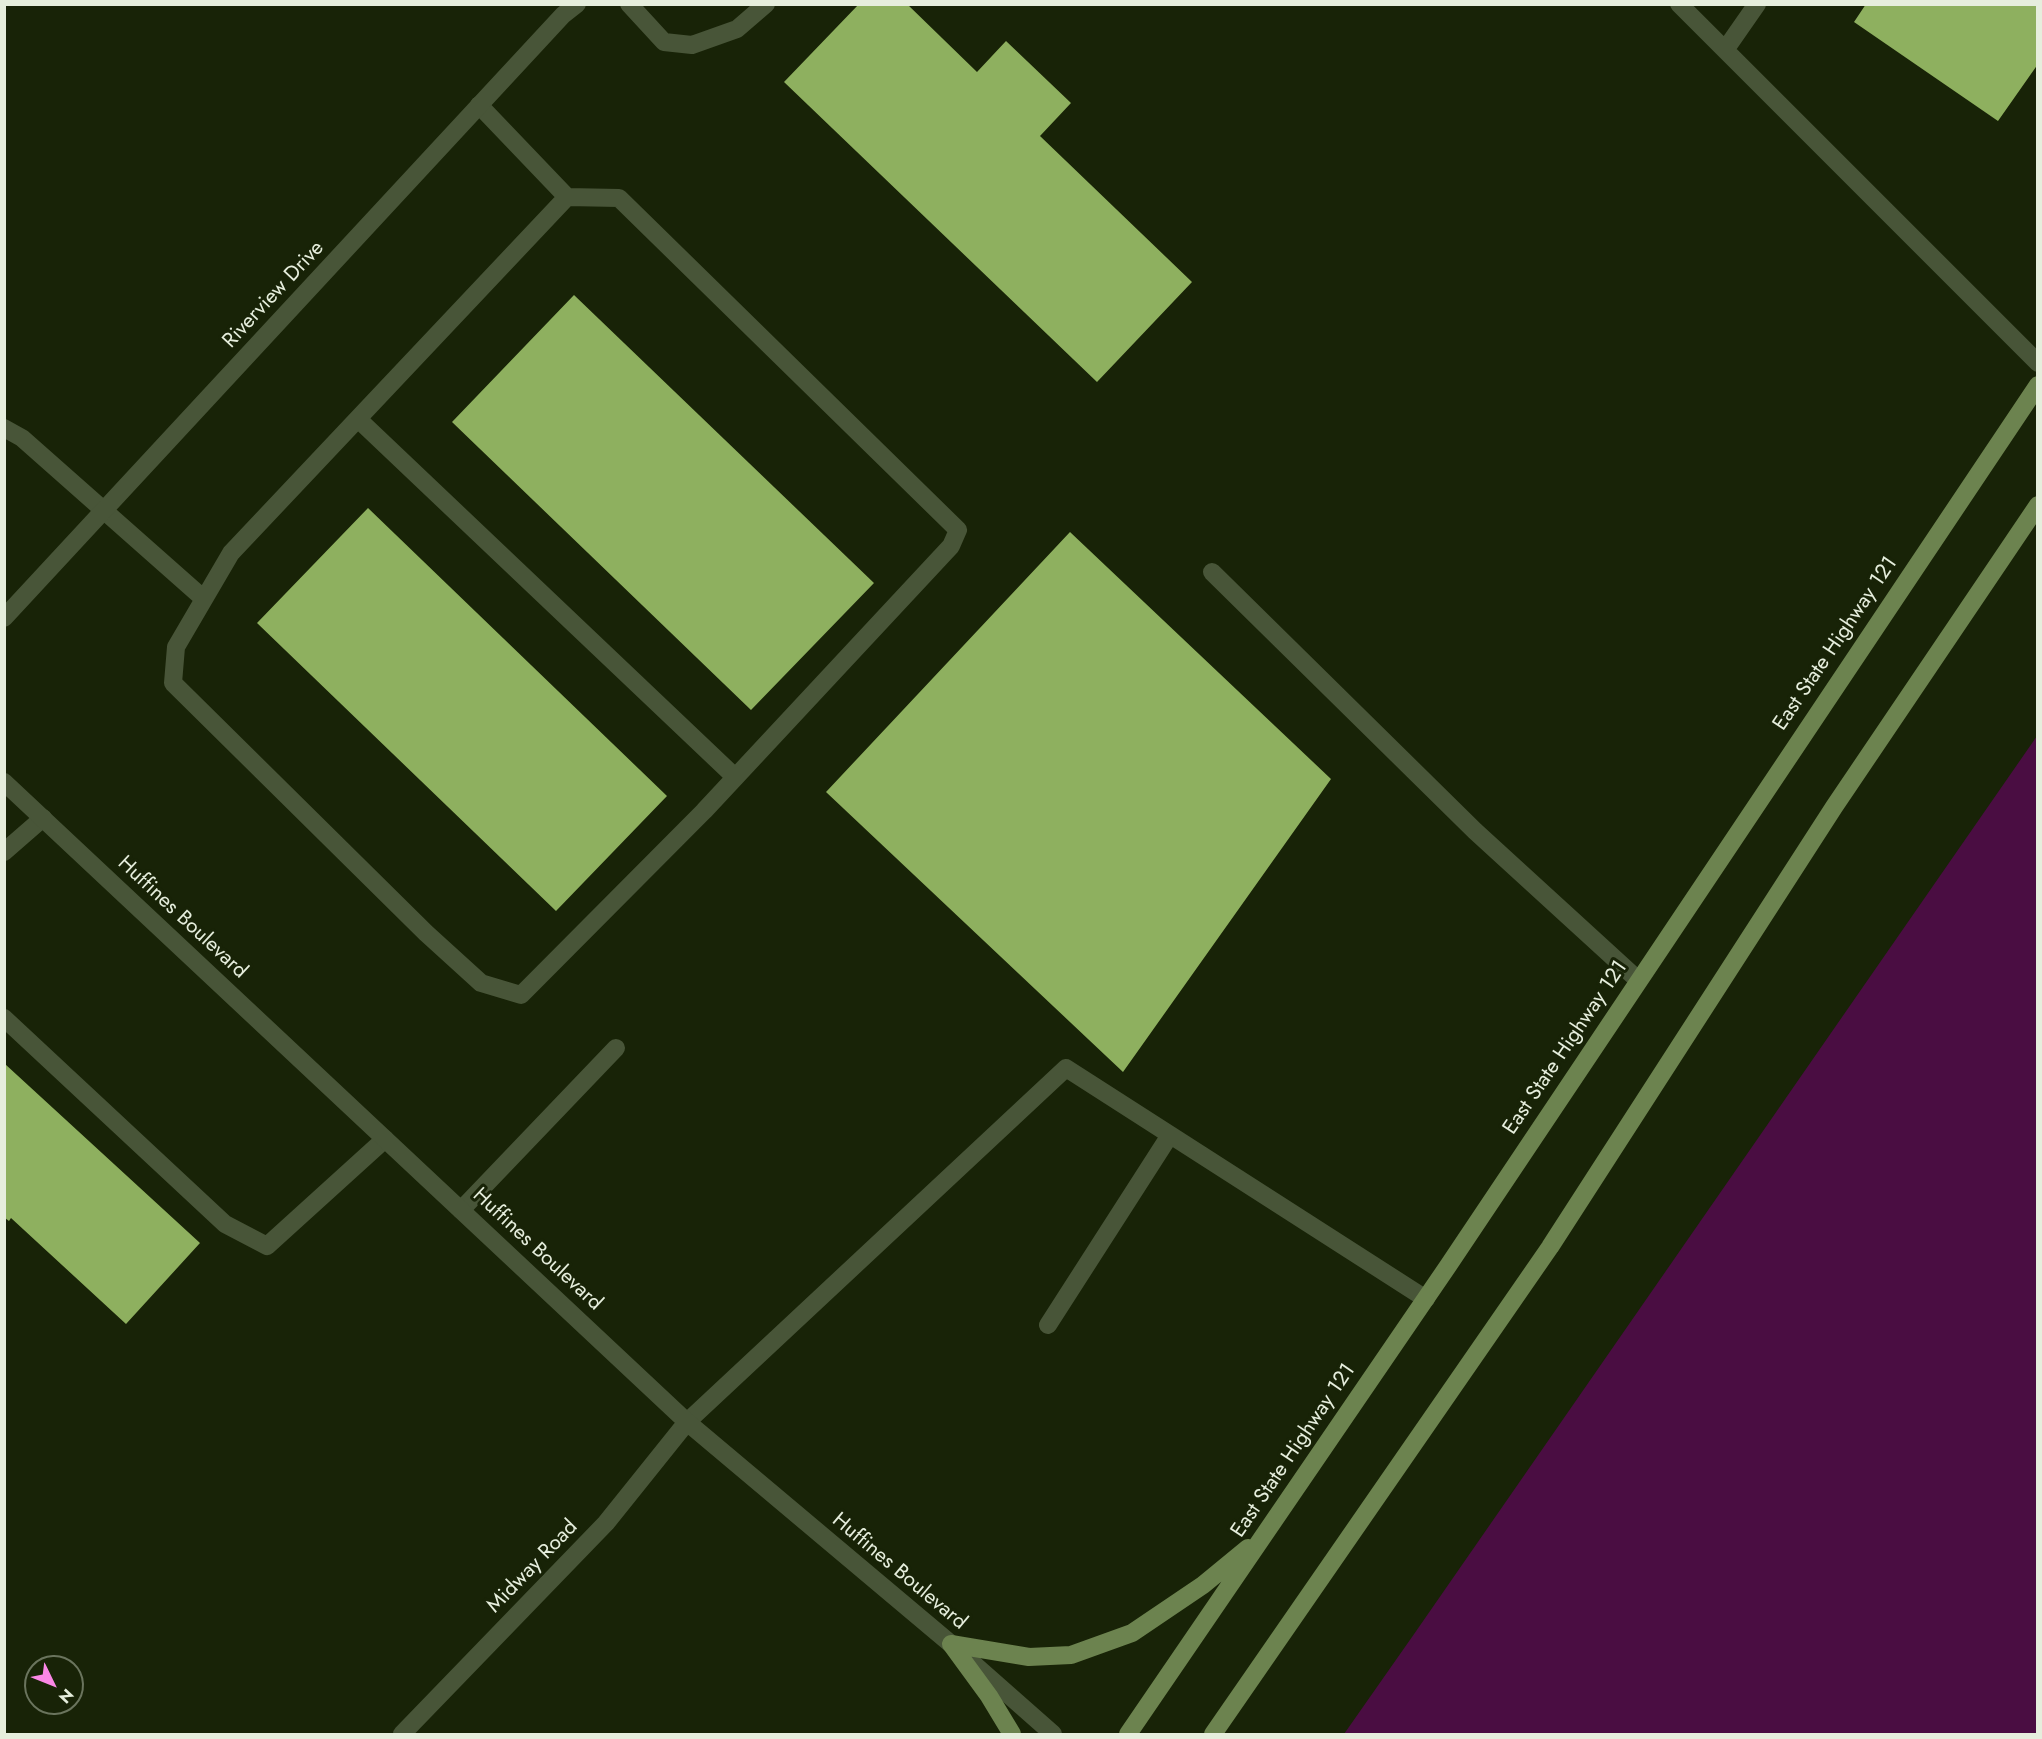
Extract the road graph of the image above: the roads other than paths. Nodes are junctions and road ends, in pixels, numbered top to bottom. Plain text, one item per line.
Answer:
1 (577, 4) edge
2 (628, 4) edge
3 (766, 4) edge
4 (1680, 4) edge
5 (1757, 4) edge
6 (1725, 50) junction
7 (479, 105) junction
8 (567, 197) junction
9 (2037, 363) edge
10 (2037, 385) edge
11 (358, 419) junction
12 (4, 428) edge
13 (2037, 505) edge
14 (105, 511) junction
15 (1212, 572) dead end
16 (204, 599) junction
17 (4, 618) edge
18 (735, 777) junction
19 (4, 782) edge
20 (43, 818) junction
21 (4, 852) edge
22 (1638, 980) junction
23 (4, 1018) edge
24 (616, 1048) dead end
25 (1170, 1135) junction
26 (385, 1139) junction
27 (461, 1210) junction
28 (1426, 1299) junction
29 (1048, 1325) dead end
30 (687, 1422) junction
31 (1265, 1534) junction
32 (951, 1644) junction
33 (402, 1734) edge
34 (1012, 1734) edge
35 (1053, 1734) edge
36 (1128, 1734) edge
37 (1213, 1734) edge

1 - 7 street, Riverview Drive
2 - 3 street
4 - 6 street
5 - 6 street
6 - 9 street
7 - 8 street
7 - 14 street, Riverview Drive
8 - 11 street
8 - 18 street
10 - 22 main road, East State Highway 121
11 - 16 street
11 - 18 street
12 - 14 street
13 - 37 main road
14 - 16 street
14 - 17 street, Riverview Drive
15 - 22 street
16 - 18 street
19 - 20 street, Huffines Boulevard
20 - 21 street
20 - 26 street, Huffines Boulevard
22 - 28 main road, East State Highway 121
23 - 26 street
24 - 27 street
25 - 28 street
25 - 29 street
25 - 30 street, Midway Road
26 - 27 street, Huffines Boulevard
27 - 30 street, Huffines Boulevard
28 - 31 main road, East State Highway 121
30 - 32 street, Huffines Boulevard
30 - 33 street, Midway Road
31 - 32 main road
31 - 36 main road, East State Highway 121
32 - 34 main road
32 - 35 street, Huffines Boulevard

